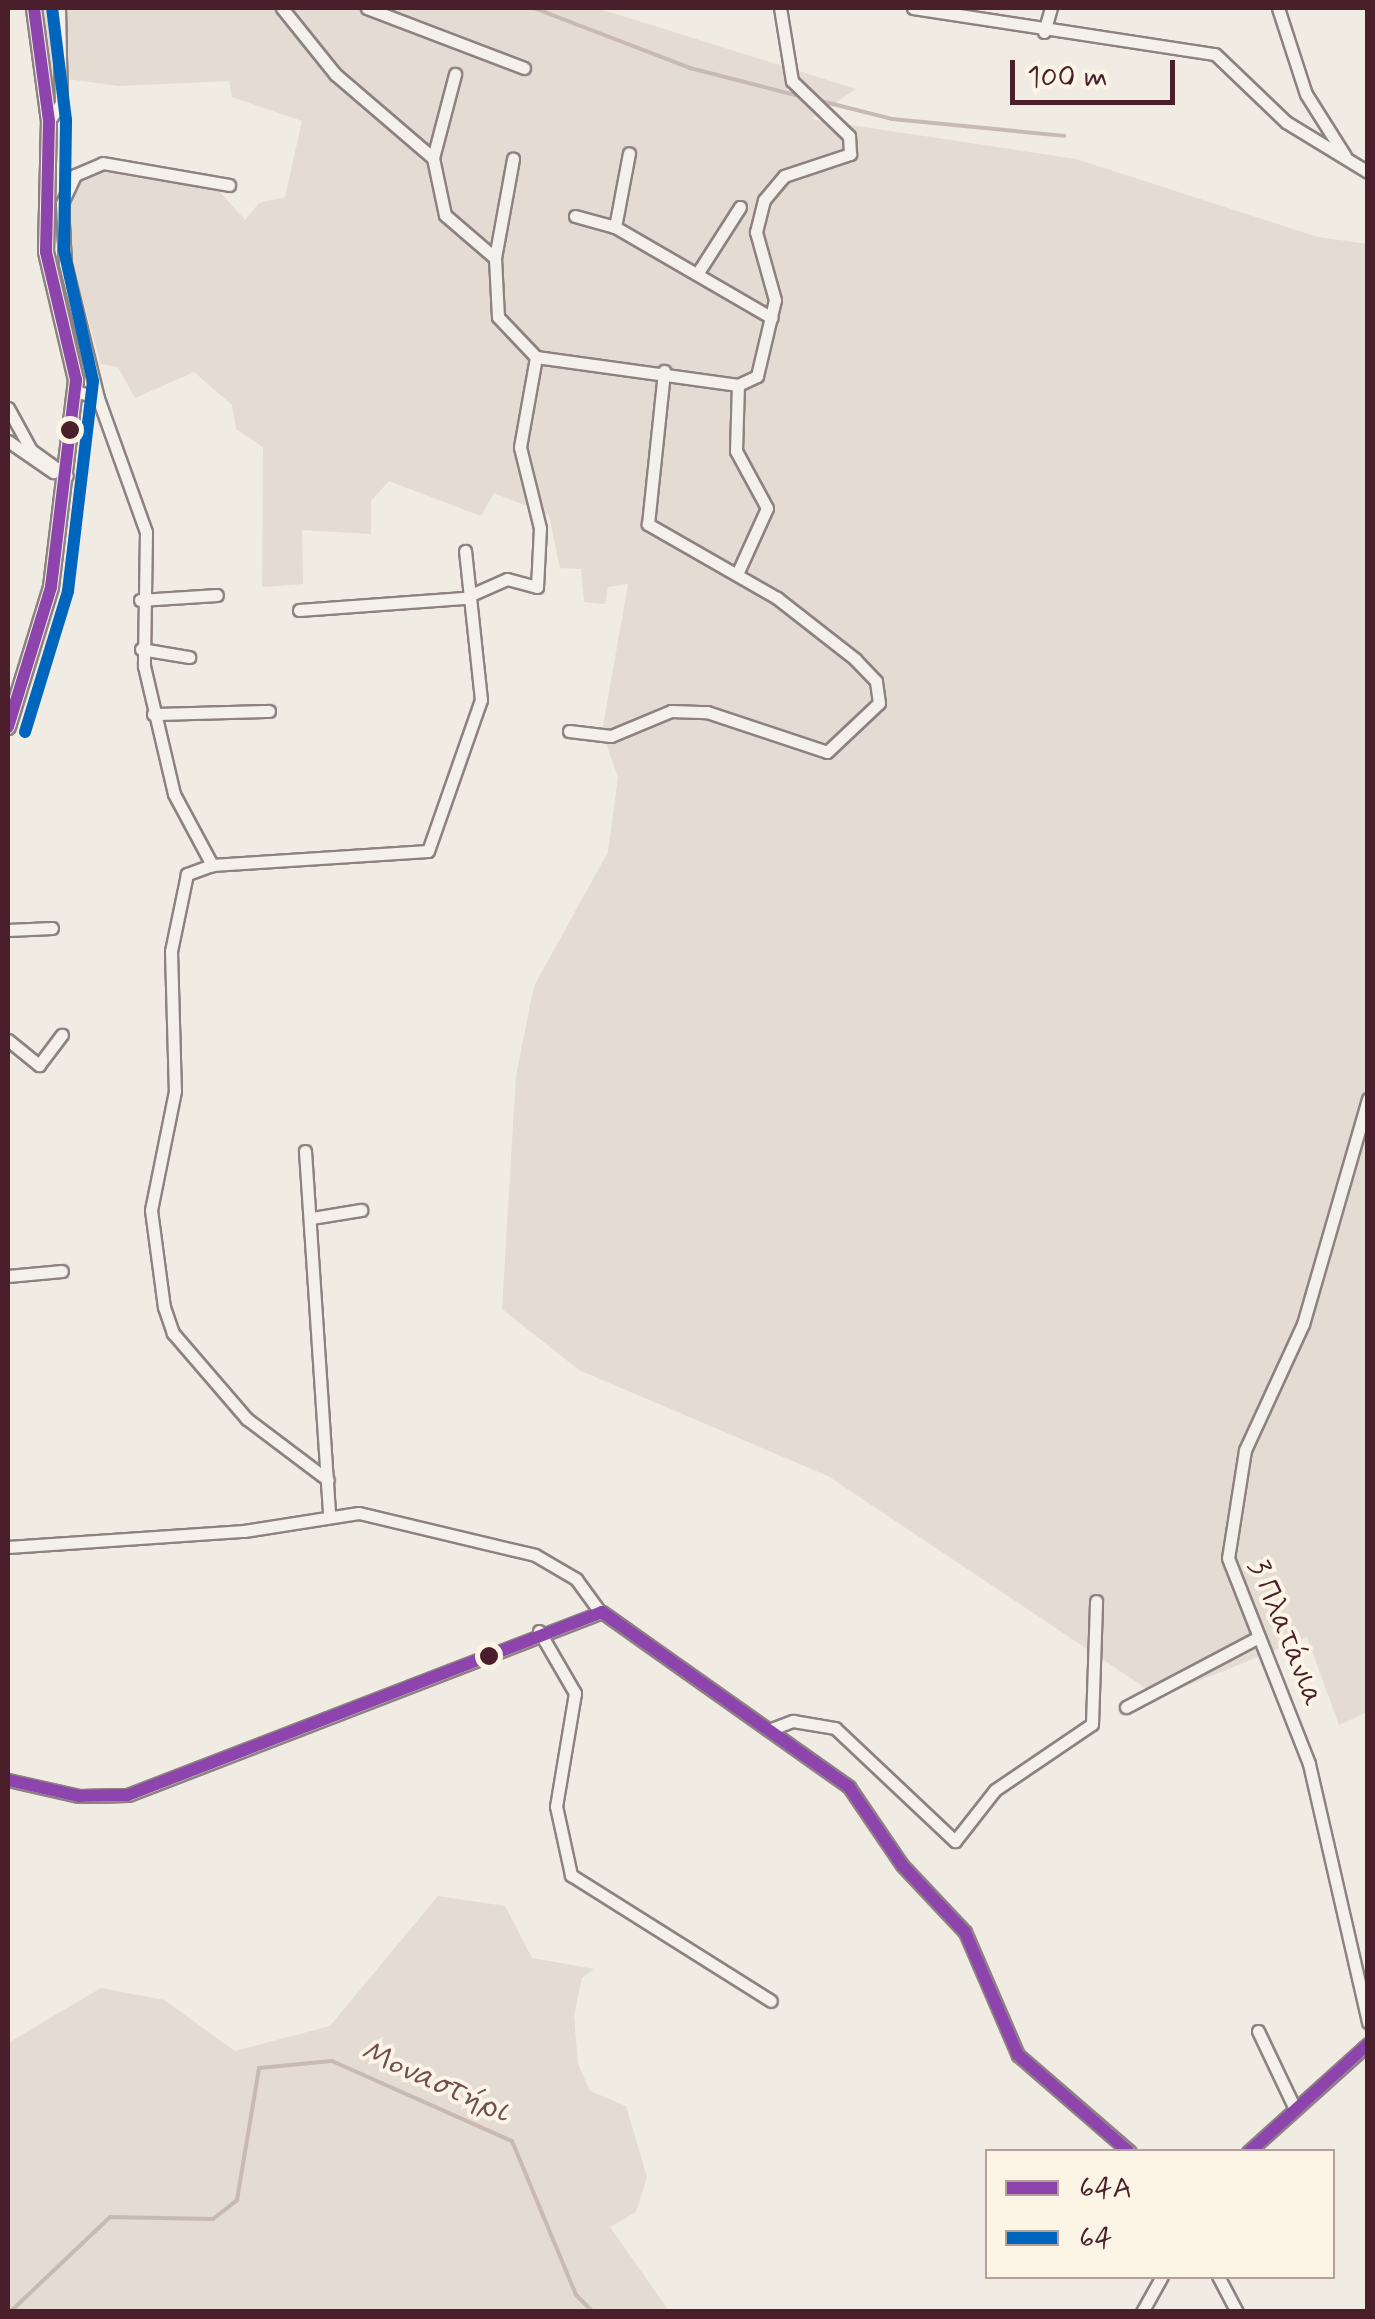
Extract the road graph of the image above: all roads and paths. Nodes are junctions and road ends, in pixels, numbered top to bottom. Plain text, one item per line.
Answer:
1 (34, 8) edge
2 (59, 8) edge
3 (282, 8) edge
4 (366, 8) edge
5 (780, 8) edge
6 (1051, 8) edge
7 (1278, 8) edge
8 (922, 9) edge
9 (980, 14) edge
10 (1044, 32) junction
11 (524, 68) dead end
12 (455, 74) dead end
13 (49, 121) junction
14 (630, 152) dead end
15 (1345, 156) junction
16 (434, 158) junction
17 (514, 159) dead end
18 (1368, 172) edge
19 (229, 185) dead end
20 (740, 207) dead end
21 (575, 216) dead end
22 (615, 227) junction
23 (495, 258) junction
24 (699, 271) junction
25 (772, 318) junction
26 (536, 357) junction
27 (664, 370) junction
28 (738, 384) junction
29 (76, 391) junction
30 (98, 398) junction
31 (8, 408) edge
32 (8, 441) edge
33 (67, 476) junction
34 (464, 552) dead end
35 (738, 572) junction
36 (217, 595) dead end
37 (468, 597) junction
38 (140, 600) junction
39 (299, 610) dead end
40 (141, 649) junction
41 (189, 657) dead end
42 (269, 711) dead end
43 (154, 714) junction
44 (8, 727) edge
45 (569, 731) dead end
46 (212, 865) junction
47 (52, 928) dead end
48 (8, 930) edge
49 (62, 1035) dead end
50 (8, 1040) edge
51 (1368, 1099) edge
52 (305, 1151) dead end
53 (360, 1210) dead end
54 (312, 1218) junction
55 (62, 1270) dead end
56 (8, 1276) edge
57 (328, 1480) junction
58 (329, 1511) junction
59 (8, 1547) edge
60 (1096, 1601) dead end
61 (599, 1611) junction
62 (539, 1631) junction
63 (1257, 1638) junction
64 (1126, 1706) dead end
65 (770, 1730) junction
66 (8, 1780) edge
67 (771, 2001) dead end
68 (1368, 2022) edge
69 (1258, 2031) dead end
70 (1368, 2044) edge
71 (1295, 2109) junction
72 (1127, 2149) edge
73 (1251, 2149) edge
74 (1160, 2279) edge
75 (1220, 2279) edge
76 (1142, 2312) edge
77 (1236, 2312) edge

1 - 13 main road
2 - 13 street
3 - 16 street
4 - 11 street
5 - 25 street
6 - 10 street
7 - 15 street
8 - 9 street
9 - 10 street
10 - 15 street
12 - 16 street
13 - 29 main road
14 - 22 street
15 - 18 street
16 - 23 street
17 - 23 street
19 - 30 street
20 - 24 street
21 - 22 street
22 - 24 street
23 - 26 street
24 - 25 street
25 - 28 street
26 - 27 street
26 - 37 street
27 - 28 street
27 - 35 street
28 - 35 street
29 - 30 street
29 - 33 main road
30 - 38 street
31 - 33 street
32 - 33 street
33 - 44 main road
34 - 37 street
35 - 45 street
36 - 38 street
37 - 39 street
37 - 46 street
38 - 40 street
40 - 41 street
40 - 43 street
42 - 43 street
43 - 46 street
46 - 57 street
47 - 48 street
49 - 50 street
51 - 63 street, 3 Πλατάνια
52 - 54 street
53 - 54 street
54 - 57 street
55 - 56 street
57 - 58 street
58 - 59 street
58 - 61 street
60 - 65 street
61 - 62 street
61 - 65 street
62 - 66 street
62 - 67 street
63 - 64 street
63 - 68 street, 3 Πλατάνια
65 - 72 street
69 - 71 street
70 - 71 street
71 - 73 street
74 - 76 street
75 - 77 street

